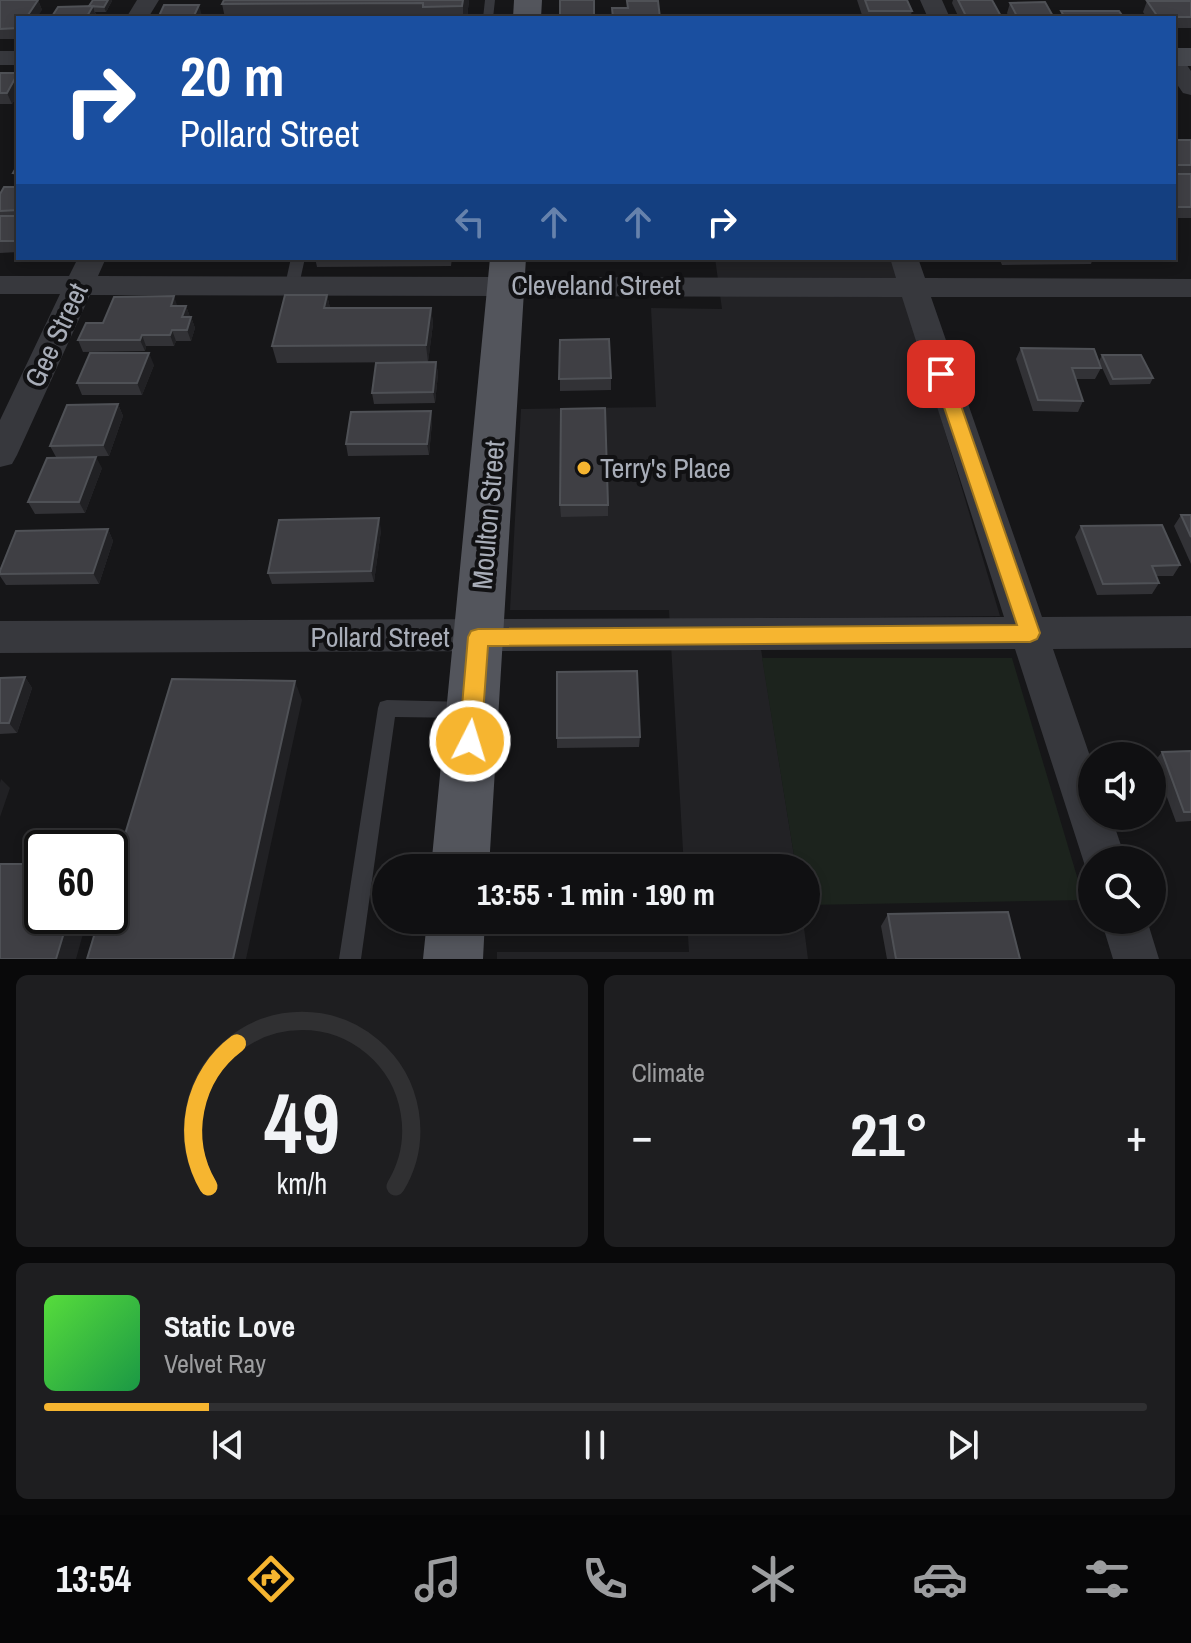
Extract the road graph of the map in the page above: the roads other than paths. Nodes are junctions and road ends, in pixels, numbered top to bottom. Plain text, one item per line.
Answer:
1 (1176, 63) edge
2 (1191, 88) edge
3 (91, 260) edge
4 (507, 271) edge
5 (295, 272) edge
6 (908, 273) edge
7 (0, 285) edge
8 (79, 286) junction
9 (1191, 288) edge
10 (0, 455) edge
11 (1191, 632) edge
12 (1030, 633) junction
13 (0, 637) edge
14 (478, 637) junction
15 (472, 710) junction
16 (1099, 846) edge
17 (461, 854) edge
18 (455, 934) edge
19 (1128, 934) edge
20 (350, 959) edge
21 (453, 959) edge
22 (1136, 959) edge

1 - 2 street
3 - 8 street, Gee Street
4 - 5 street, Cleveland Street
4 - 6 street, Cleveland Street
4 - 14 main road, Moulton Street
5 - 8 street, Cleveland Street
6 - 9 street, Cleveland Street
6 - 12 street
7 - 8 street, Cleveland Street
8 - 10 street, Gee Street
11 - 12 street, Pollard Street
12 - 14 street, Pollard Street
12 - 16 street
13 - 14 street, Pollard Street
14 - 15 main road, Moulton Street
15 - 17 main road, Moulton Street
15 - 20 lane
18 - 21 main road
19 - 22 street

